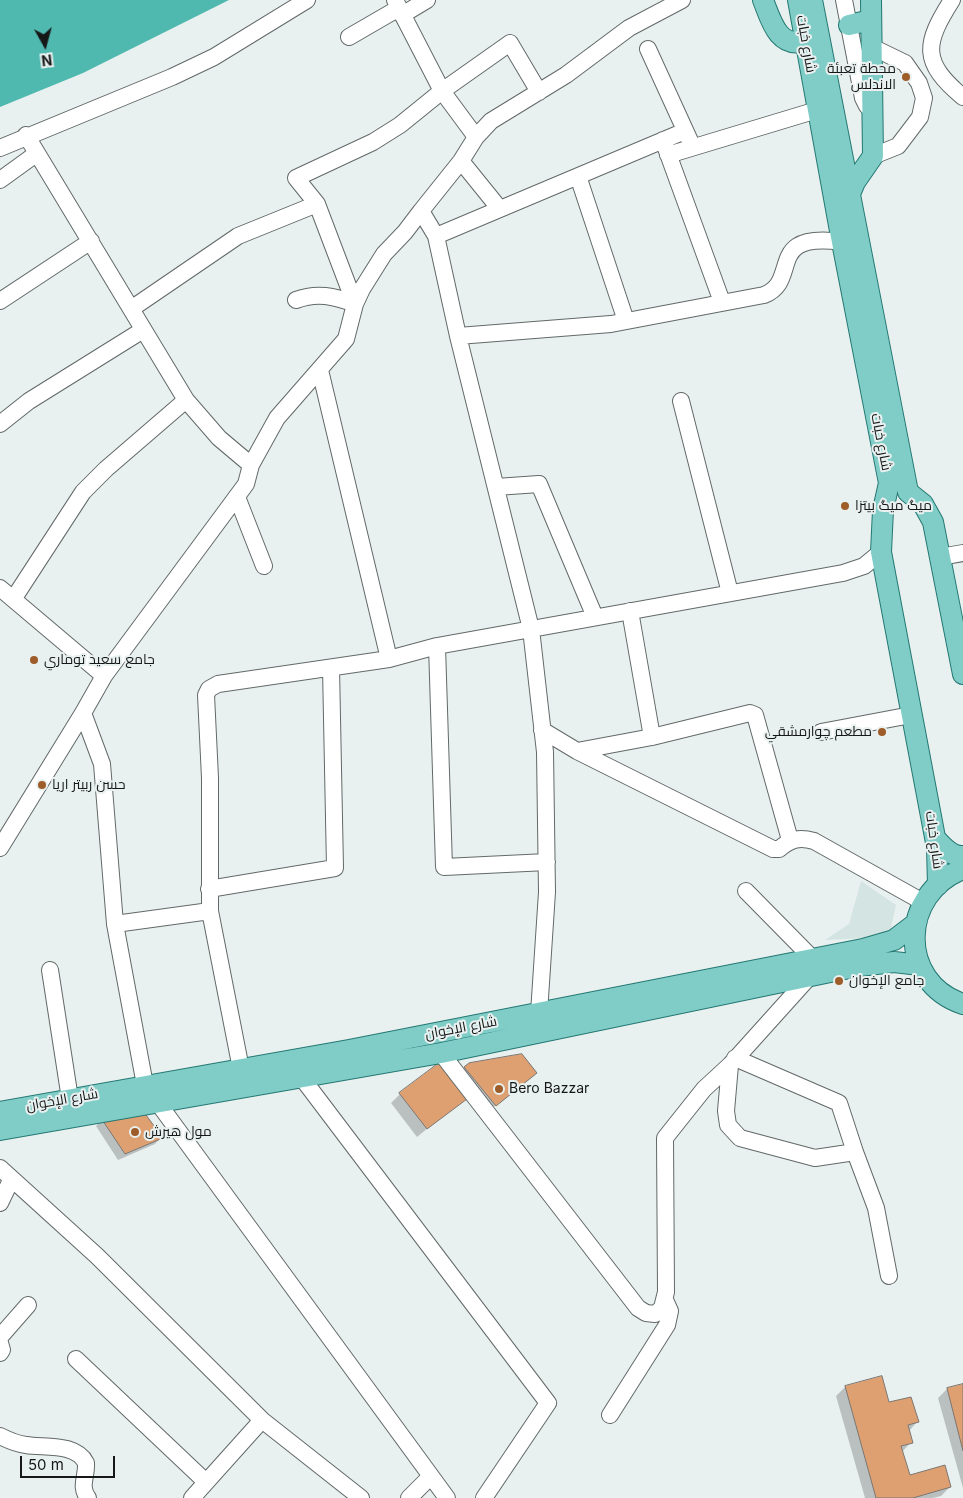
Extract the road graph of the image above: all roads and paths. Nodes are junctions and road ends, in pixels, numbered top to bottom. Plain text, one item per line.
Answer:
1 (307, 0) edge
2 (426, 0) edge
3 (682, 0) edge
4 (763, 0) edge
5 (798, 0) edge
6 (812, 0) edge
7 (844, 0) edge
8 (871, 0) edge
9 (936, 0) edge
10 (952, 0) edge
11 (399, 8) edge
12 (871, 20) junction
13 (939, 20) junction
14 (849, 25) junction
15 (349, 36) dead end
16 (812, 39) junction
17 (872, 47) junction
18 (648, 50) dead end
19 (442, 91) junction
20 (539, 92) junction
21 (963, 97) edge
22 (873, 109) junction
23 (817, 110) junction
24 (685, 130) junction
25 (26, 135) junction
26 (476, 137) junction
27 (841, 143) junction
28 (665, 147) junction
29 (693, 147) junction
30 (0, 148) edge
31 (873, 150) junction
32 (36, 154) junction
33 (460, 161) junction
34 (578, 176) junction
35 (0, 180) edge
36 (850, 194) junction
37 (317, 204) junction
38 (499, 208) junction
39 (421, 210) junction
40 (436, 236) junction
41 (91, 241) junction
42 (842, 242) junction
43 (296, 300) dead end
44 (0, 302) edge
45 (722, 302) junction
46 (355, 304) junction
47 (131, 309) junction
48 (626, 321) junction
49 (143, 330) junction
50 (458, 336) junction
51 (320, 370) junction
52 (186, 400) junction
53 (681, 402) dead end
54 (0, 424) edge
55 (251, 465) junction
56 (496, 487) junction
57 (237, 497) junction
58 (880, 552) junction
59 (963, 553) edge
60 (940, 557) junction
61 (264, 566) dead end
62 (0, 588) edge
63 (730, 593) junction
64 (14, 598) junction
65 (630, 611) junction
66 (595, 617) junction
67 (531, 629) junction
68 (438, 646) junction
69 (389, 659) junction
70 (331, 668) junction
71 (963, 674) edge
72 (104, 676) junction
73 (83, 713) junction
74 (911, 715) junction
75 (542, 730) junction
76 (822, 732) dead end
77 (652, 737) junction
78 (577, 751) junction
79 (936, 839) junction
80 (790, 840) junction
81 (0, 848) edge
82 (963, 856) edge
83 (547, 862) junction
84 (963, 869) edge
85 (938, 885) junction
86 (209, 889) junction
87 (746, 891) dead end
88 (923, 902) junction
89 (210, 911) junction
90 (115, 924) junction
91 (915, 924) junction
92 (886, 943) junction
93 (894, 962) junction
94 (920, 965) junction
95 (812, 967) junction
96 (50, 970) dead end
97 (960, 1007) edge
98 (538, 1013) junction
99 (442, 1053) junction
100 (350, 1059) junction
101 (732, 1061) junction
102 (241, 1069) junction
103 (302, 1078) junction
104 (145, 1085) junction
105 (70, 1099) junction
106 (158, 1104) junction
107 (0, 1112) edge
108 (0, 1130) edge
109 (855, 1152) junction
110 (0, 1168) edge
111 (11, 1180) junction
112 (0, 1203) edge
113 (889, 1276) dead end
114 (665, 1300) junction
115 (28, 1305) dead end
116 (0, 1337) edge
117 (0, 1343) edge
118 (0, 1353) edge
119 (76, 1359) dead end
120 (610, 1416) dead end
121 (262, 1420) junction
122 (0, 1436) edge
123 (430, 1477) junction
124 (206, 1482) junction
125 (88, 1498) edge
126 (192, 1498) edge
127 (361, 1498) edge
128 (409, 1498) edge
129 (447, 1498) edge
130 (484, 1498) edge

1 - 25 street
2 - 11 street
3 - 20 street
4 - 16 main road
5 - 16 main road, شارع خبات
6 - 16 main road, شارع خبات
7 - 14 street
8 - 12 main road
9 - 13 street
10 - 13 street
11 - 15 street
11 - 19 street
12 - 14 main road
12 - 17 main road
13 - 21 street
14 - 22 street
16 - 23 main road, شارع خبات
16 - 27 main road, شارع خبات
17 - 22 main road
17 - 31 street
18 - 24 street
19 - 20 street
19 - 26 street
19 - 37 street
20 - 26 street
22 - 31 main road
23 - 29 street
23 - 42 main road, شارع خبات
24 - 28 street
24 - 29 street
25 - 30 street
25 - 32 street
26 - 33 street
27 - 31 main road
27 - 36 main road, شارع خبات
28 - 29 street
28 - 34 street
28 - 45 street
31 - 36 main road
32 - 35 street
32 - 41 street
33 - 38 street
33 - 39 street
34 - 38 street
34 - 48 street
36 - 60 main road, شارع خبات
37 - 46 street
37 - 47 street
38 - 40 street
39 - 40 street
39 - 46 street
40 - 50 street
41 - 44 street
41 - 47 street
42 - 45 street
42 - 58 main road, شارع خبات
43 - 46 street
45 - 48 street
46 - 51 street
47 - 49 street
48 - 50 street
49 - 52 street
49 - 54 street
50 - 56 street
51 - 55 street
51 - 69 street
52 - 55 street
52 - 64 street
53 - 63 street
55 - 57 street
56 - 66 street
56 - 67 street
57 - 61 street
57 - 72 street
58 - 63 street
58 - 74 main road, شارع خبات
59 - 60 street
60 - 71 main road, شارع خبات
62 - 64 street
63 - 65 street
64 - 72 street
65 - 66 street
65 - 77 street
66 - 67 street
67 - 68 street
67 - 75 street
68 - 69 street
68 - 83 street
69 - 70 street
70 - 86 street
70 - 86 street
72 - 73 street
73 - 81 street
73 - 90 street
74 - 76 street
74 - 79 main road, شارع خبات
75 - 78 street
75 - 83 street
77 - 78 street
77 - 80 street
78 - 80 street
79 - 82 main road
79 - 85 main road, شارع خبات
80 - 88 street
83 - 98 street
84 - 85 main road
85 - 88 main road
86 - 89 street
87 - 95 street
88 - 91 main road
89 - 90 street
89 - 102 street
90 - 104 street
91 - 92 main road, شارع الإخوان
91 - 94 main road
92 - 93 main road
92 - 95 main road, شارع الإخوان
93 - 94 main road
93 - 95 main road
94 - 97 main road
95 - 98 main road, شارع الإخوان
95 - 99 main road
95 - 101 street
96 - 105 street
98 - 100 main road, شارع الإخوان
99 - 100 main road
99 - 114 street
100 - 102 main road, شارع الإخوان
100 - 103 main road
101 - 109 street
101 - 109 street
101 - 114 street
102 - 104 main road, شارع الإخوان
103 - 106 main road
103 - 130 street
104 - 105 main road, شارع الإخوان
105 - 107 main road, شارع الإخوان
106 - 108 main road
106 - 123 street
109 - 113 street
110 - 111 street
111 - 112 street
111 - 121 street
114 - 120 street
115 - 116 street
117 - 118 street
119 - 124 street
121 - 124 street
121 - 127 street
122 - 125 street
123 - 128 street
123 - 129 street
124 - 126 street

